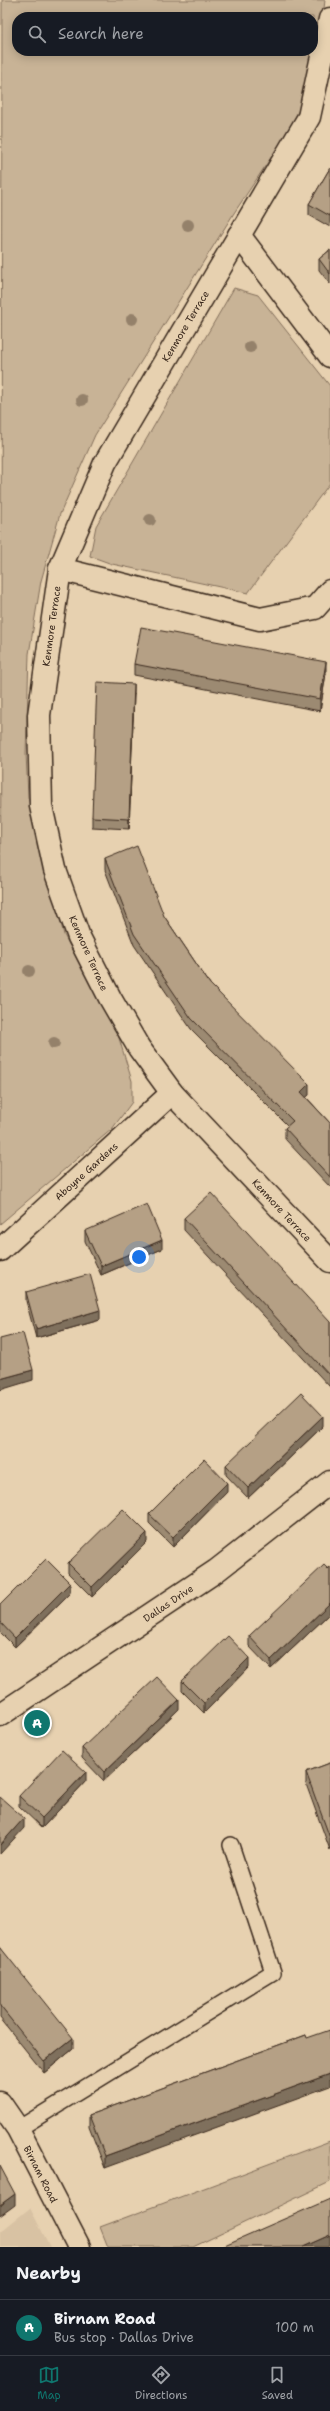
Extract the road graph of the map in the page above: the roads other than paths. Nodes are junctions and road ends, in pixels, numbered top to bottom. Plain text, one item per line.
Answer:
1 (330, 19) edge
2 (239, 235) junction
3 (330, 356) edge
4 (60, 569) junction
5 (330, 591) edge
6 (172, 1093) junction
7 (1, 1246) edge
8 (330, 1261) edge
9 (330, 1482) edge
10 (0, 1715) edge
11 (231, 1845) dead end
12 (0, 2102) edge
13 (18, 2129) junction
14 (79, 2247) edge

1 - 2 street, Kenmore Terrace
2 - 3 street
2 - 4 street, Kenmore Terrace
4 - 5 street
4 - 6 street, Kenmore Terrace
6 - 7 street, Aboyne Gardens
6 - 8 street, Kenmore Terrace
9 - 10 street, Dallas Drive
11 - 13 lane
12 - 13 street, Birnam Road
13 - 14 street, Birnam Road

